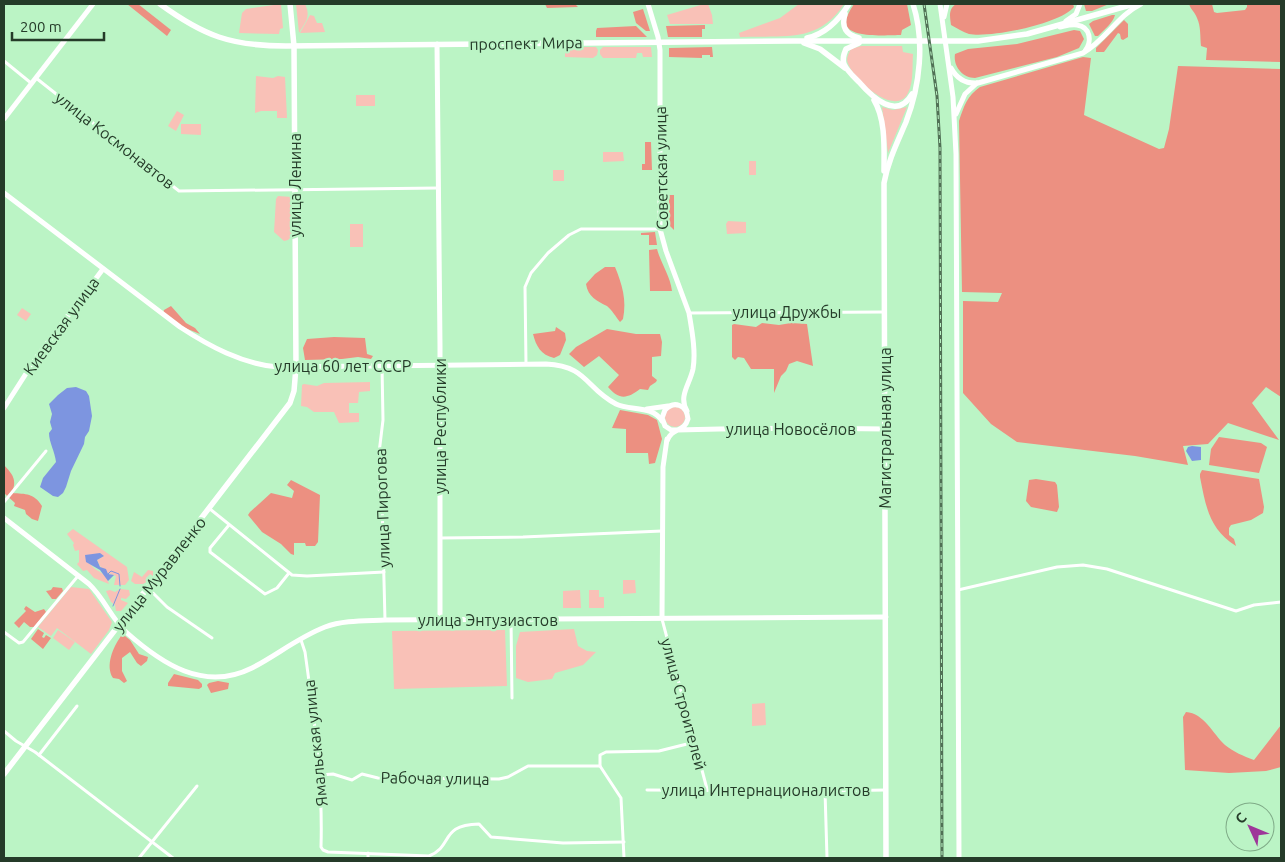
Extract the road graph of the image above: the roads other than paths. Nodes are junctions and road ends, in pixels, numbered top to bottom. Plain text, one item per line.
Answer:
1 (93, 4) edge
2 (160, 4) edge
3 (290, 4) edge
4 (648, 4) edge
5 (913, 4) edge
6 (940, 4) edge
7 (947, 4) edge
8 (1080, 4) edge
9 (1134, 4) edge
10 (1141, 4) edge
11 (848, 5) edge
12 (944, 25) junction
13 (1047, 30) junction
14 (793, 41) junction
15 (868, 41) junction
16 (660, 43) junction
17 (437, 44) junction
18 (294, 46) junction
19 (1083, 53) junction
20 (4, 61) edge
21 (949, 63) junction
22 (853, 76) junction
23 (36, 78) junction
24 (32, 83) junction
25 (978, 83) junction
26 (916, 86) junction
27 (869, 94) junction
28 (4, 119) edge
29 (955, 125) junction
30 (884, 184) junction
31 (438, 188) junction
32 (296, 190) junction
33 (4, 193) edge
34 (660, 229) junction
35 (103, 269) junction
36 (885, 312) junction
37 (689, 313) junction
38 (526, 364) junction
39 (440, 365) junction
40 (382, 366) junction
41 (296, 367) junction
42 (687, 387) junction
43 (670, 405) junction
44 (4, 408) edge
45 (639, 409) junction
46 (687, 414) junction
47 (664, 423) junction
48 (885, 429) junction
49 (677, 430) junction
50 (698, 430) junction
51 (667, 441) junction
52 (46, 451) dead end
53 (4, 502) edge
54 (210, 509) junction
55 (4, 518) edge
56 (229, 525) junction
57 (662, 531) junction
58 (440, 538) junction
59 (384, 572) junction
60 (289, 573) junction
61 (79, 575) junction
62 (148, 588) junction
63 (958, 590) junction
64 (1281, 602) edge
65 (886, 617) junction
66 (662, 618) junction
67 (511, 619) junction
68 (386, 620) junction
69 (440, 620) junction
70 (119, 625) junction
71 (4, 632) edge
72 (212, 638) dead end
73 (301, 640) junction
74 (512, 698) dead end
75 (77, 706) dead end
76 (4, 731) edge
77 (695, 742) junction
78 (25, 746) junction
79 (39, 755) junction
80 (600, 766) junction
81 (4, 774) edge
82 (320, 774) junction
83 (197, 786) dead end
84 (708, 789) junction
85 (647, 790) dead end
86 (886, 790) junction
87 (825, 791) junction
88 (152, 842) junction
89 (624, 842) junction
90 (368, 853) junction
91 (139, 858) edge
92 (173, 858) edge
93 (368, 858) edge
94 (624, 858) edge
95 (827, 858) edge
96 (886, 858) edge
97 (958, 858) edge

1 - 23 main road
2 - 18 main road, проспект Мира
3 - 18 main road, улица Ленина
4 - 16 main road, Советская улица
5 - 26 main road, Магистральная улица
6 - 12 main road
7 - 12 main road
8 - 13 main road
9 - 13 main road, проспект Мира
10 - 19 main road
11 - 14 main road
11 - 15 main road
12 - 21 main road
13 - 15 main road, проспект Мира
13 - 19 main road
14 - 15 main road, проспект Мира
14 - 16 main road, проспект Мира
14 - 22 main road
15 - 22 main road
16 - 17 main road, проспект Мира
16 - 34 main road, Советская улица
17 - 18 main road, проспект Мира
17 - 31 main road
18 - 32 main road, улица Ленина
19 - 25 main road
20 - 24 street
21 - 25 main road
21 - 29 main road
22 - 27 main road
23 - 24 main road
23 - 32 street, улица Космонавтов
24 - 28 main road
25 - 29 main road
26 - 27 main road
26 - 30 main road, Магистральная улица
27 - 30 main road
29 - 63 main road
30 - 36 main road, Магистральная улица
31 - 32 street, улица Космонавтов
31 - 39 main road, улица Республики
32 - 41 main road, улица Ленина
33 - 35 main road, улица 60 лет СССР
34 - 37 main road, Советская улица
34 - 38 street
35 - 41 main road, улица 60 лет СССР
35 - 44 main road, Киевская улица
36 - 37 street, улица Дружбы
36 - 48 main road, Магистральная улица
37 - 42 main road, Советская улица
38 - 39 main road, улица 60 лет СССР
38 - 45 main road, улица 60 лет СССР
39 - 40 main road, улица 60 лет СССР
39 - 58 main road, улица Республики
40 - 41 main road, улица 60 лет СССР
40 - 59 street, улица Пирогова
41 - 54 main road, улица Муравленко
42 - 43 main road
42 - 46 main road
43 - 45 main road
43 - 46 main road
43 - 47 main road
45 - 47 main road
46 - 49 main road
46 - 50 main road
47 - 49 main road
47 - 51 main road
48 - 50 main road, улица Новосёлов
48 - 65 main road, Магистральная улица
49 - 50 main road, улица Новосёлов
49 - 51 main road
51 - 57 main road
52 - 53 street
54 - 56 street
54 - 62 main road, улица Муравленко
55 - 61 main road, улица Энтузиастов
56 - 60 street
56 - 60 street
57 - 58 street
57 - 66 main road
58 - 69 main road, улица Республики
59 - 60 street
59 - 68 street, улица Пирогова
61 - 70 main road, улица Энтузиастов
61 - 71 street
62 - 70 main road, улица Муравленко
62 - 72 street
63 - 64 street
63 - 97 main road
65 - 66 main road, улица Энтузиастов
65 - 86 main road, Магистральная улица
66 - 67 main road, улица Энтузиастов
66 - 77 street, улица Строителей
67 - 69 main road, улица Энтузиастов
67 - 74 street
68 - 69 main road, улица Энтузиастов
68 - 73 main road, улица Энтузиастов
70 - 73 main road, улица Энтузиастов
70 - 78 main road, улица Муравленко
73 - 82 street, Ямальская улица
75 - 79 street
76 - 78 street
77 - 80 street
77 - 84 street, улица Строителей
78 - 79 street
78 - 81 main road, улица Муравленко
79 - 88 street
80 - 82 street, Рабочая улица
80 - 89 street
82 - 90 street, Ямальская улица
83 - 88 street
84 - 85 street, улица Интернационалистов
84 - 87 street, улица Интернационалистов
86 - 87 street, улица Интернационалистов
86 - 96 main road, Магистральная улица
87 - 95 street
88 - 91 street
88 - 92 street
89 - 90 street
89 - 94 street
90 - 93 street

